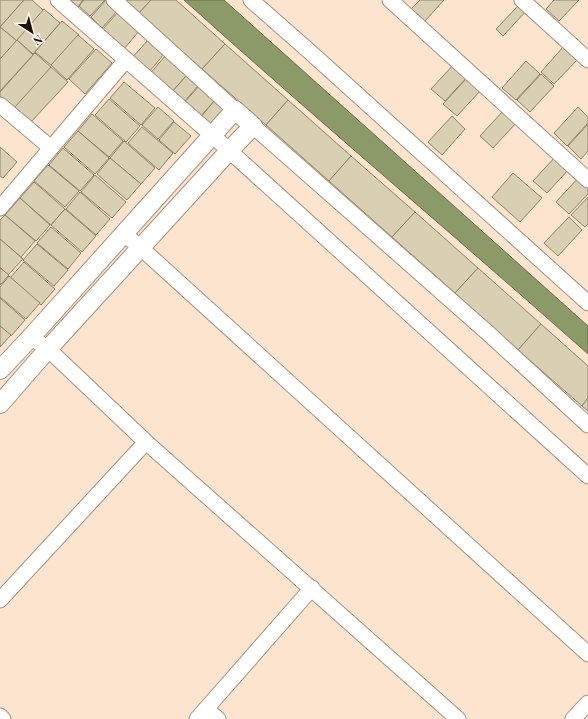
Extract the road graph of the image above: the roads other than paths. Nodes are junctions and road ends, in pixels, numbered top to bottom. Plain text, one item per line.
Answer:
1 (58, 0) edge
2 (114, 0) edge
3 (251, 0) edge
4 (390, 0) edge
5 (522, 0) edge
6 (126, 60) junction
7 (588, 60) edge
8 (0, 105) edge
9 (235, 110) junction
10 (253, 126) junction
11 (212, 135) junction
12 (51, 148) junction
13 (229, 151) junction
14 (588, 180) edge
15 (0, 208) edge
16 (124, 234) junction
17 (141, 248) junction
18 (588, 303) edge
19 (31, 337) junction
20 (48, 349) junction
21 (0, 370) edge
22 (0, 404) edge
23 (588, 425) edge
24 (146, 442) junction
25 (588, 476) edge
26 (312, 588) junction
27 (0, 600) edge
28 (588, 654) edge
29 (588, 702) edge
30 (202, 714) edge
31 (0, 716) edge
32 (3, 719) edge
33 (218, 719) edge
34 (458, 719) edge
35 (573, 719) edge

1 - 6 street
2 - 9 street
3 - 18 street
4 - 14 street
5 - 7 street
6 - 11 street
6 - 12 street
8 - 12 street
9 - 10 street
9 - 11 street
10 - 13 street
10 - 23 street
11 - 13 street
11 - 16 street
12 - 15 street
13 - 17 street
13 - 25 street
16 - 17 street
16 - 19 street
17 - 20 street
17 - 28 street
19 - 20 street
19 - 21 street
20 - 22 street
20 - 24 street
24 - 26 street
24 - 27 street
26 - 30 street
26 - 34 street
29 - 35 street
30 - 33 street
31 - 32 street

